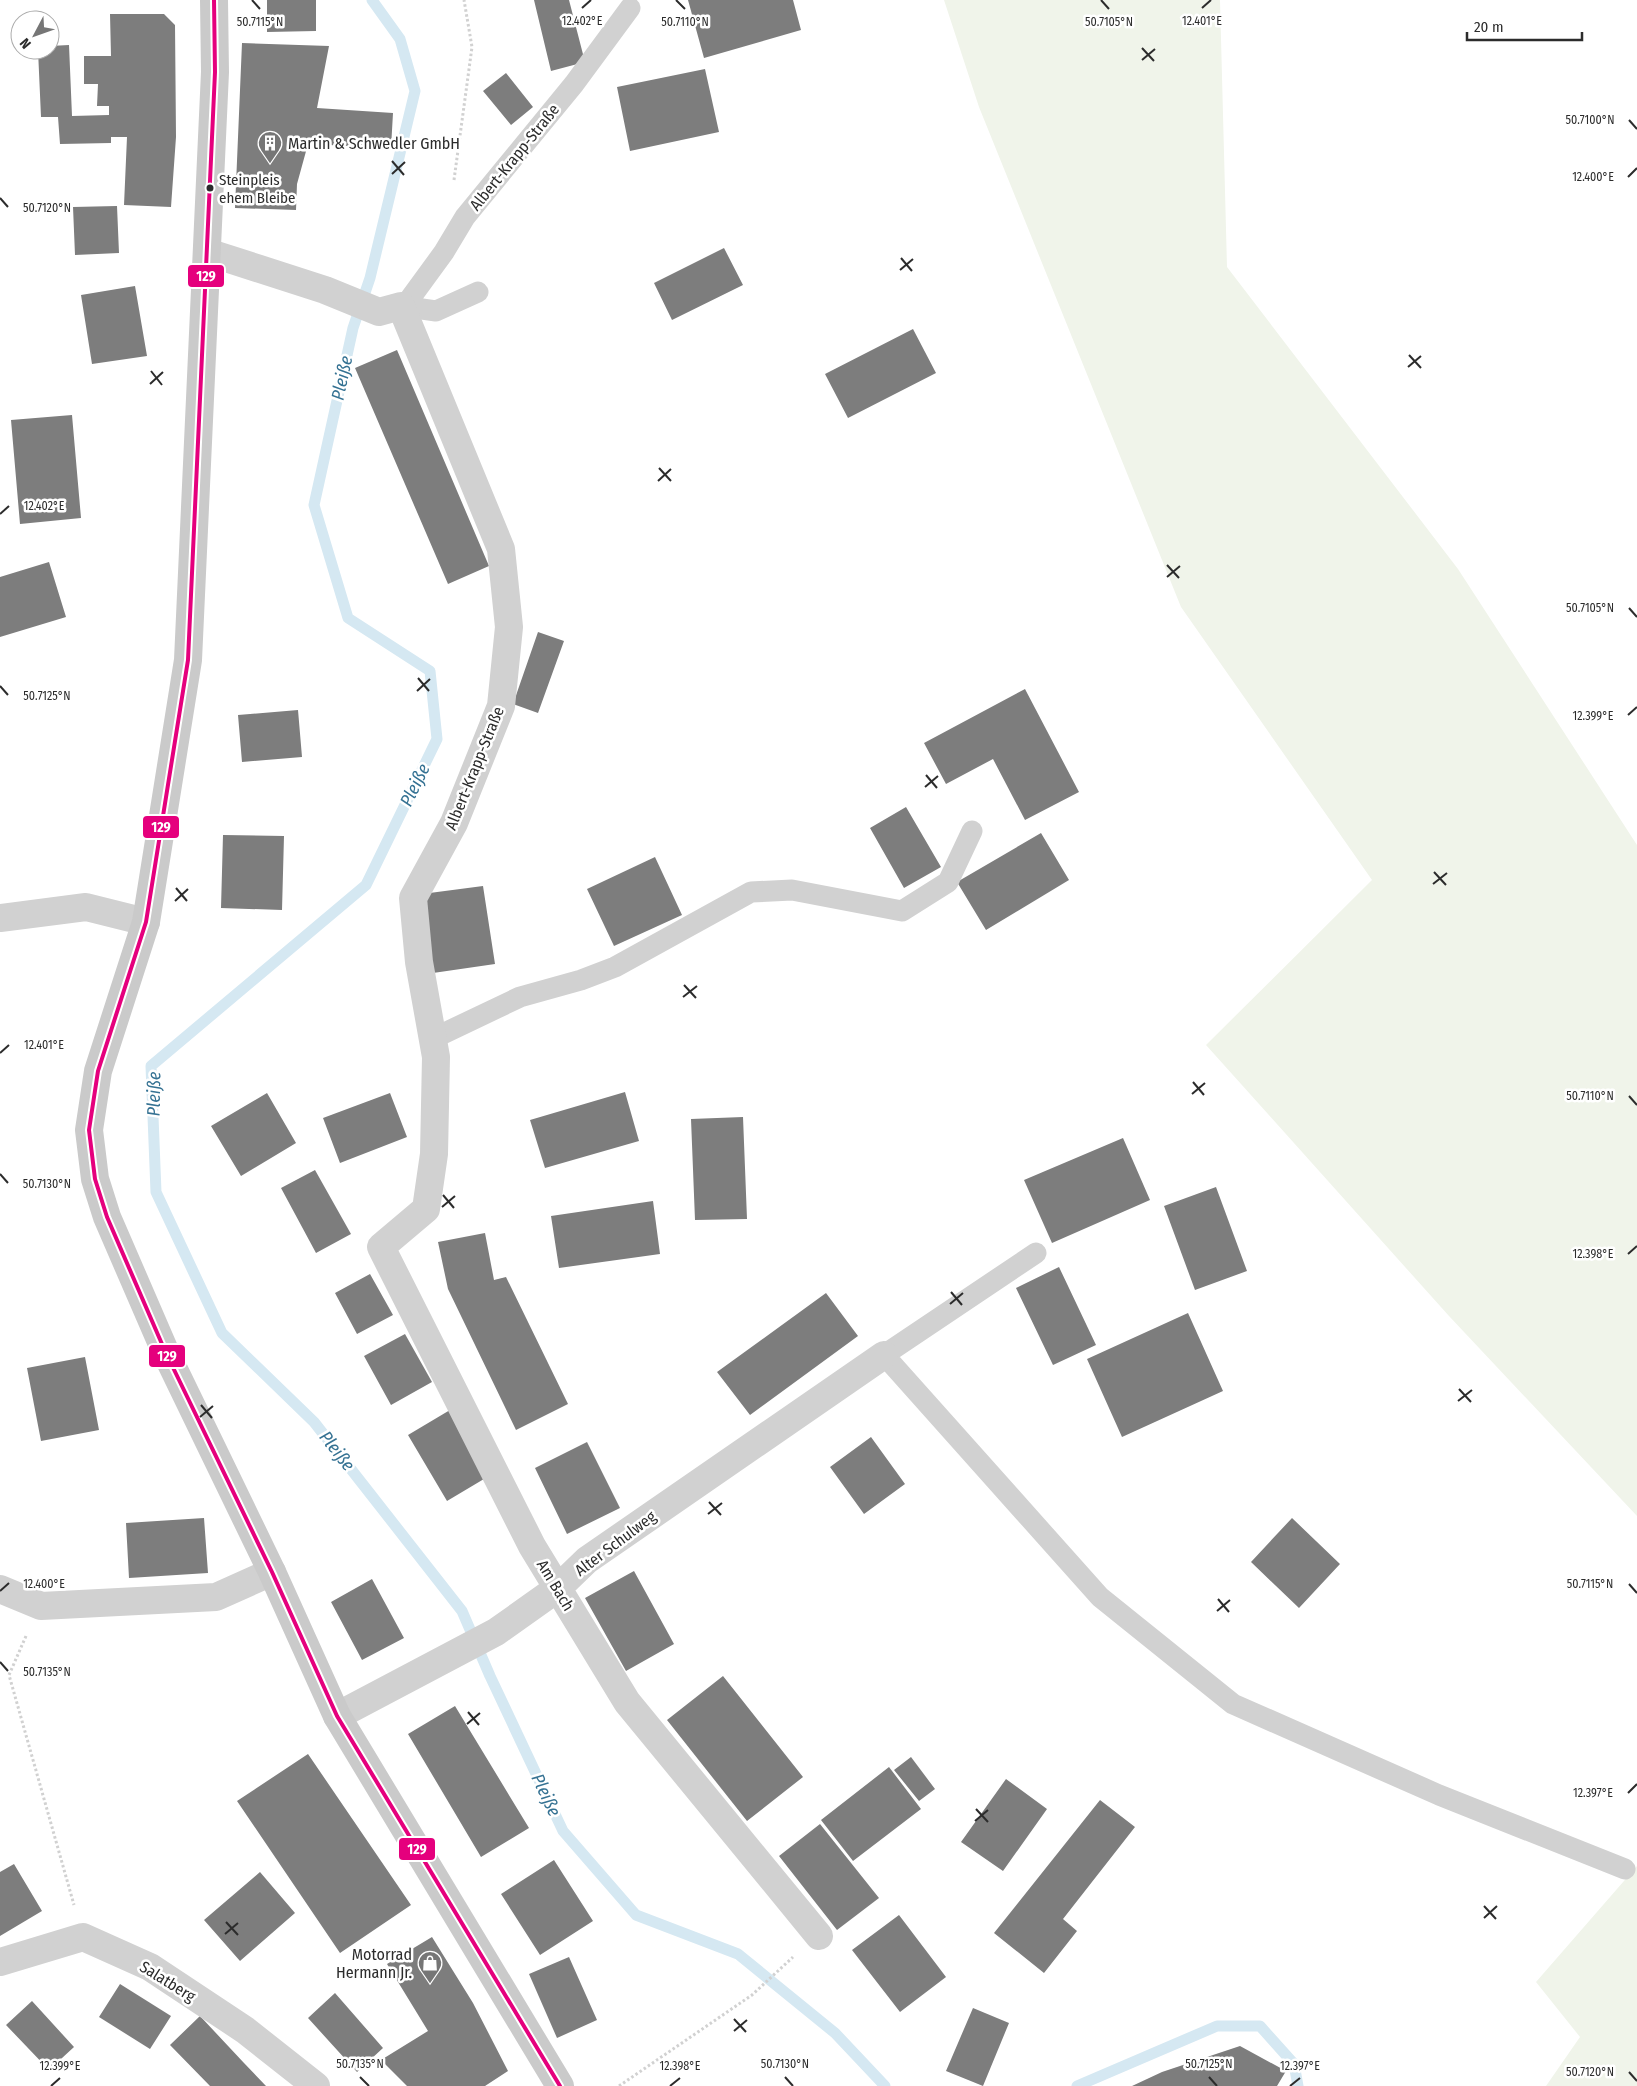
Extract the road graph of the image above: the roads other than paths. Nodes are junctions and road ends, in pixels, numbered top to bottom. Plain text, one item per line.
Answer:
1 (214, 0) edge
2 (630, 8) dead end
3 (207, 252) junction
4 (478, 292) dead end
5 (390, 309) junction
6 (972, 831) dead end
7 (0, 918) edge
8 (146, 922) junction
9 (432, 1039) junction
10 (426, 1209) joint
11 (1036, 1254) dead end
12 (884, 1355) junction
13 (272, 1572) junction
14 (558, 1588) junction
15 (0, 1589) edge
16 (337, 1716) junction
17 (1624, 1869) dead end
18 (819, 1936) dead end
19 (0, 1962) edge
20 (316, 2086) edge
21 (560, 2086) edge

1 - 3 main road
2 - 5 lane, Albert-Krapp-Straße
3 - 5 street
3 - 8 main road
4 - 5 lane
5 - 9 street, Albert-Krapp-Straße
6 - 9 lane
7 - 8 street
8 - 13 main road
9 - 10 street, Albert-Krapp-Straße
10 - 14 street, Am Bach
11 - 12 lane
12 - 14 street, Alter Schulweg
12 - 17 lane
13 - 15 street
13 - 16 main road
14 - 16 street, Alter Schulweg
14 - 18 street, Am Bach
16 - 21 main road
19 - 20 street, Salatberg

